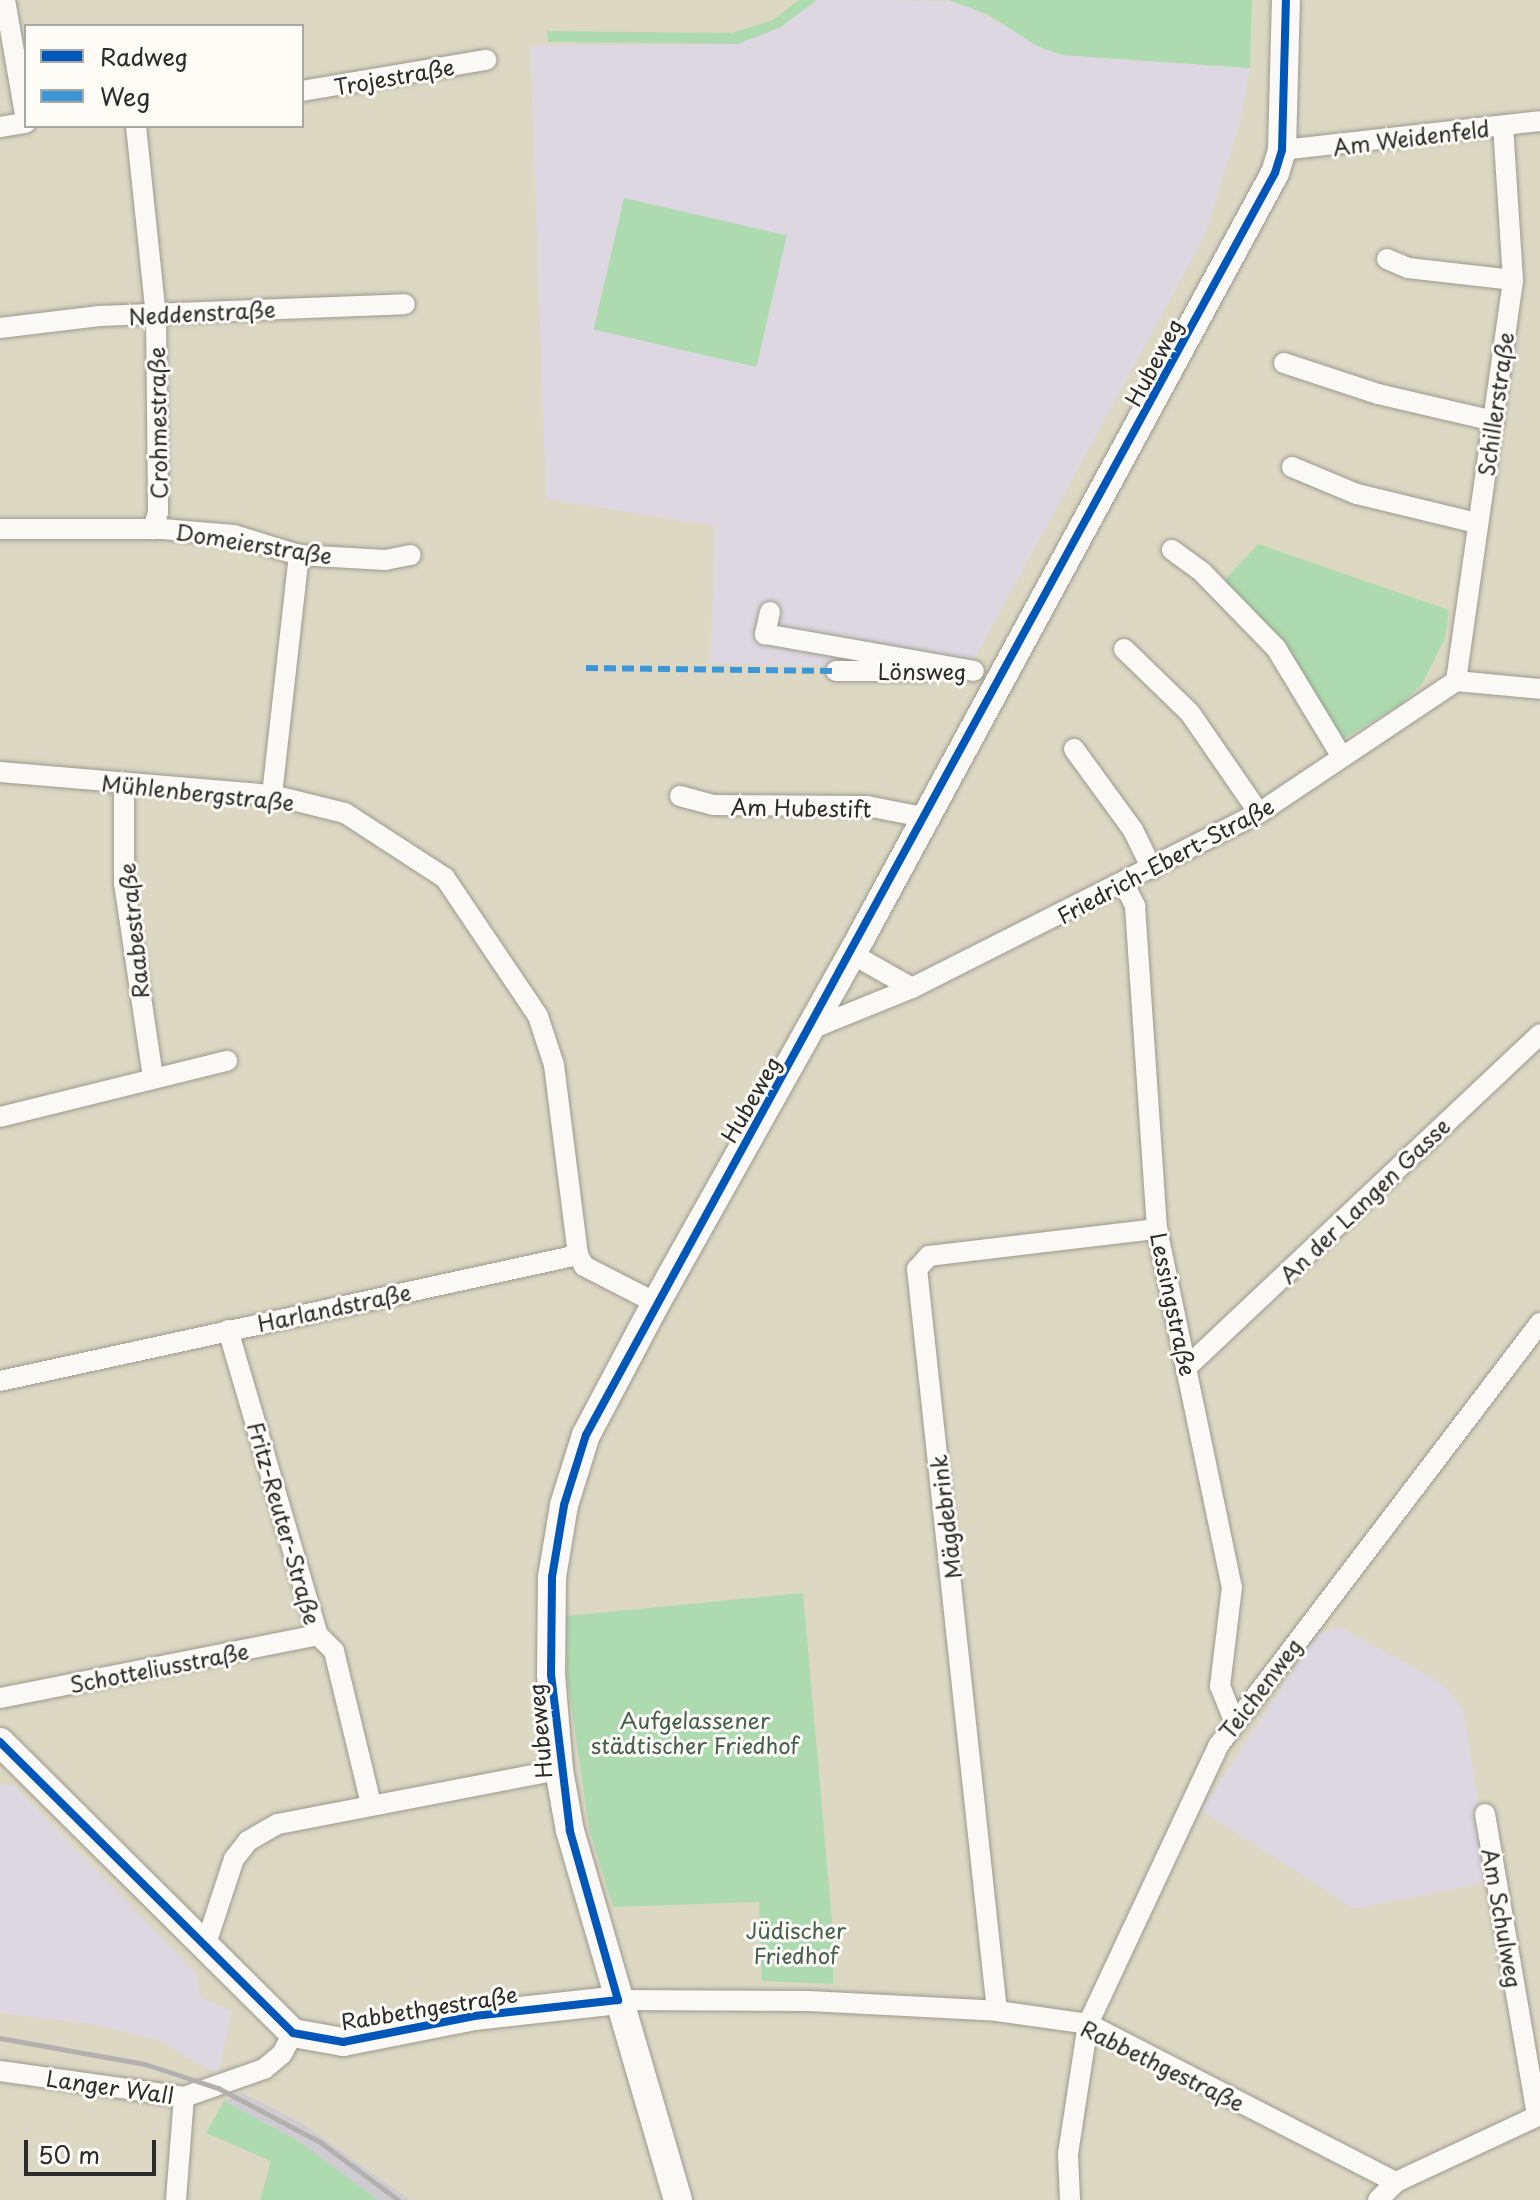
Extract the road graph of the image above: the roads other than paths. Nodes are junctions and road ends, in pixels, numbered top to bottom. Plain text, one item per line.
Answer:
1 (5, 0) edge
2 (1286, 0) edge
3 (486, 60) dead end
4 (304, 91) edge
5 (24, 109) edge
6 (24, 121) edge
7 (1540, 121) edge
8 (1503, 126) junction
9 (0, 127) edge
10 (136, 128) edge
11 (1282, 150) junction
12 (1387, 259) dead end
13 (1513, 280) junction
14 (405, 304) dead end
15 (156, 315) junction
16 (0, 328) edge
17 (1284, 363) dead end
18 (1494, 421) junction
19 (1292, 467) dead end
20 (1477, 523) junction
21 (0, 529) edge
22 (153, 529) junction
23 (1172, 550) dead end
24 (299, 555) junction
25 (411, 555) dead end
26 (770, 612) dead end
27 (1124, 649) dead end
28 (872, 662) junction
29 (1007, 670) junction
30 (836, 671) dead end
31 (1456, 681) junction
32 (1540, 689) edge
33 (1074, 749) dead end
34 (1342, 757) junction
35 (0, 772) edge
36 (124, 784) junction
37 (272, 795) junction
38 (680, 796) dead end
39 (1259, 813) junction
40 (923, 817) junction
41 (1152, 869) junction
42 (1124, 884) junction
43 (859, 958) junction
44 (912, 988) junction
45 (811, 1029) junction
46 (1540, 1034) edge
47 (227, 1061) dead end
48 (153, 1077) junction
49 (0, 1117) edge
50 (1157, 1229) junction
51 (578, 1255) junction
52 (656, 1303) junction
53 (1540, 1323) edge
54 (228, 1330) junction
55 (1188, 1366) junction
56 (0, 1381) edge
57 (318, 1635) junction
58 (0, 1698) edge
59 (1234, 1720) junction
60 (0, 1742) edge
61 (559, 1770) junction
62 (371, 1804) junction
63 (1485, 1814) dead end
64 (204, 1950) junction
65 (618, 2000) junction
66 (997, 2011) junction
67 (1088, 2024) junction
68 (293, 2033) junction
69 (0, 2071) edge
70 (184, 2097) junction
71 (1539, 2115) edge
72 (1396, 2182) junction
73 (176, 2200) edge
74 (678, 2200) edge
75 (1070, 2200) edge
76 (1378, 2200) edge

1 - 5 street
2 - 11 street, Hubeweg
3 - 4 street, Trojestraße
6 - 9 street
7 - 8 street, Am Weidenfeld
8 - 11 street, Am Weidenfeld
8 - 13 street, Schillerstraße
10 - 15 street, Crohmestraße
11 - 29 street, Hubeweg
12 - 13 street
13 - 18 street, Schillerstraße
14 - 15 street, Neddenstraße
15 - 16 street, Neddenstraße
15 - 22 street, Crohmestraße
17 - 18 street
18 - 20 street, Schillerstraße
19 - 20 street
20 - 31 street, Schillerstraße
21 - 22 street, Domeierstraße
22 - 24 street, Domeierstraße
23 - 34 street
24 - 25 street, Domeierstraße
24 - 37 street
26 - 28 street
27 - 39 street
28 - 29 street, Lönsweg
28 - 30 street, Lönsweg
29 - 40 street, Hubeweg
31 - 32 street
31 - 34 street, Friedrich-Ebert-Straße
33 - 41 street
34 - 39 street, Friedrich-Ebert-Straße
35 - 36 street, Mühlenbergstraße
36 - 37 street, Mühlenbergstraße
36 - 48 street, Raabestraße
37 - 51 street, Mühlenbergstraße
38 - 40 street, Am Hubestift
39 - 41 street, Friedrich-Ebert-Straße
40 - 43 street, Hubeweg
41 - 42 street, Friedrich-Ebert-Straße
42 - 44 street, Friedrich-Ebert-Straße
42 - 50 street, Lessingstraße
43 - 44 street
43 - 45 street, Hubeweg
44 - 45 street, Friedrich-Ebert-Straße
45 - 52 street, Hubeweg
46 - 55 street, An der Langen Gasse
47 - 48 street
48 - 49 street
50 - 55 street, Lessingstraße
50 - 66 street, Mägdebrink
51 - 52 street
51 - 54 street, Harlandstraße
52 - 61 street, Hubeweg
53 - 59 street, Teichenweg
54 - 56 street, Harlandstraße
54 - 57 street, Fritz-Reuter-Straße
55 - 59 street, Lessingstraße
57 - 58 street, Schotteliusstraße
57 - 62 street, Fritz-Reuter-Straße
59 - 67 street, Teichenweg
60 - 64 street
61 - 62 street
61 - 65 street, Hubeweg
62 - 64 street
63 - 71 street, Am Schulweg
64 - 68 street
65 - 66 street, Rabbethgestraße
65 - 68 street, Rabbethgestraße
65 - 74 street, Hubeweg
66 - 67 street, Rabbethgestraße
67 - 72 street, Rabbethgestraße
67 - 75 street, Teichenweg
68 - 70 street, Langer Wall
69 - 70 street, Langer Wall
70 - 73 street
71 - 72 street
72 - 76 street

